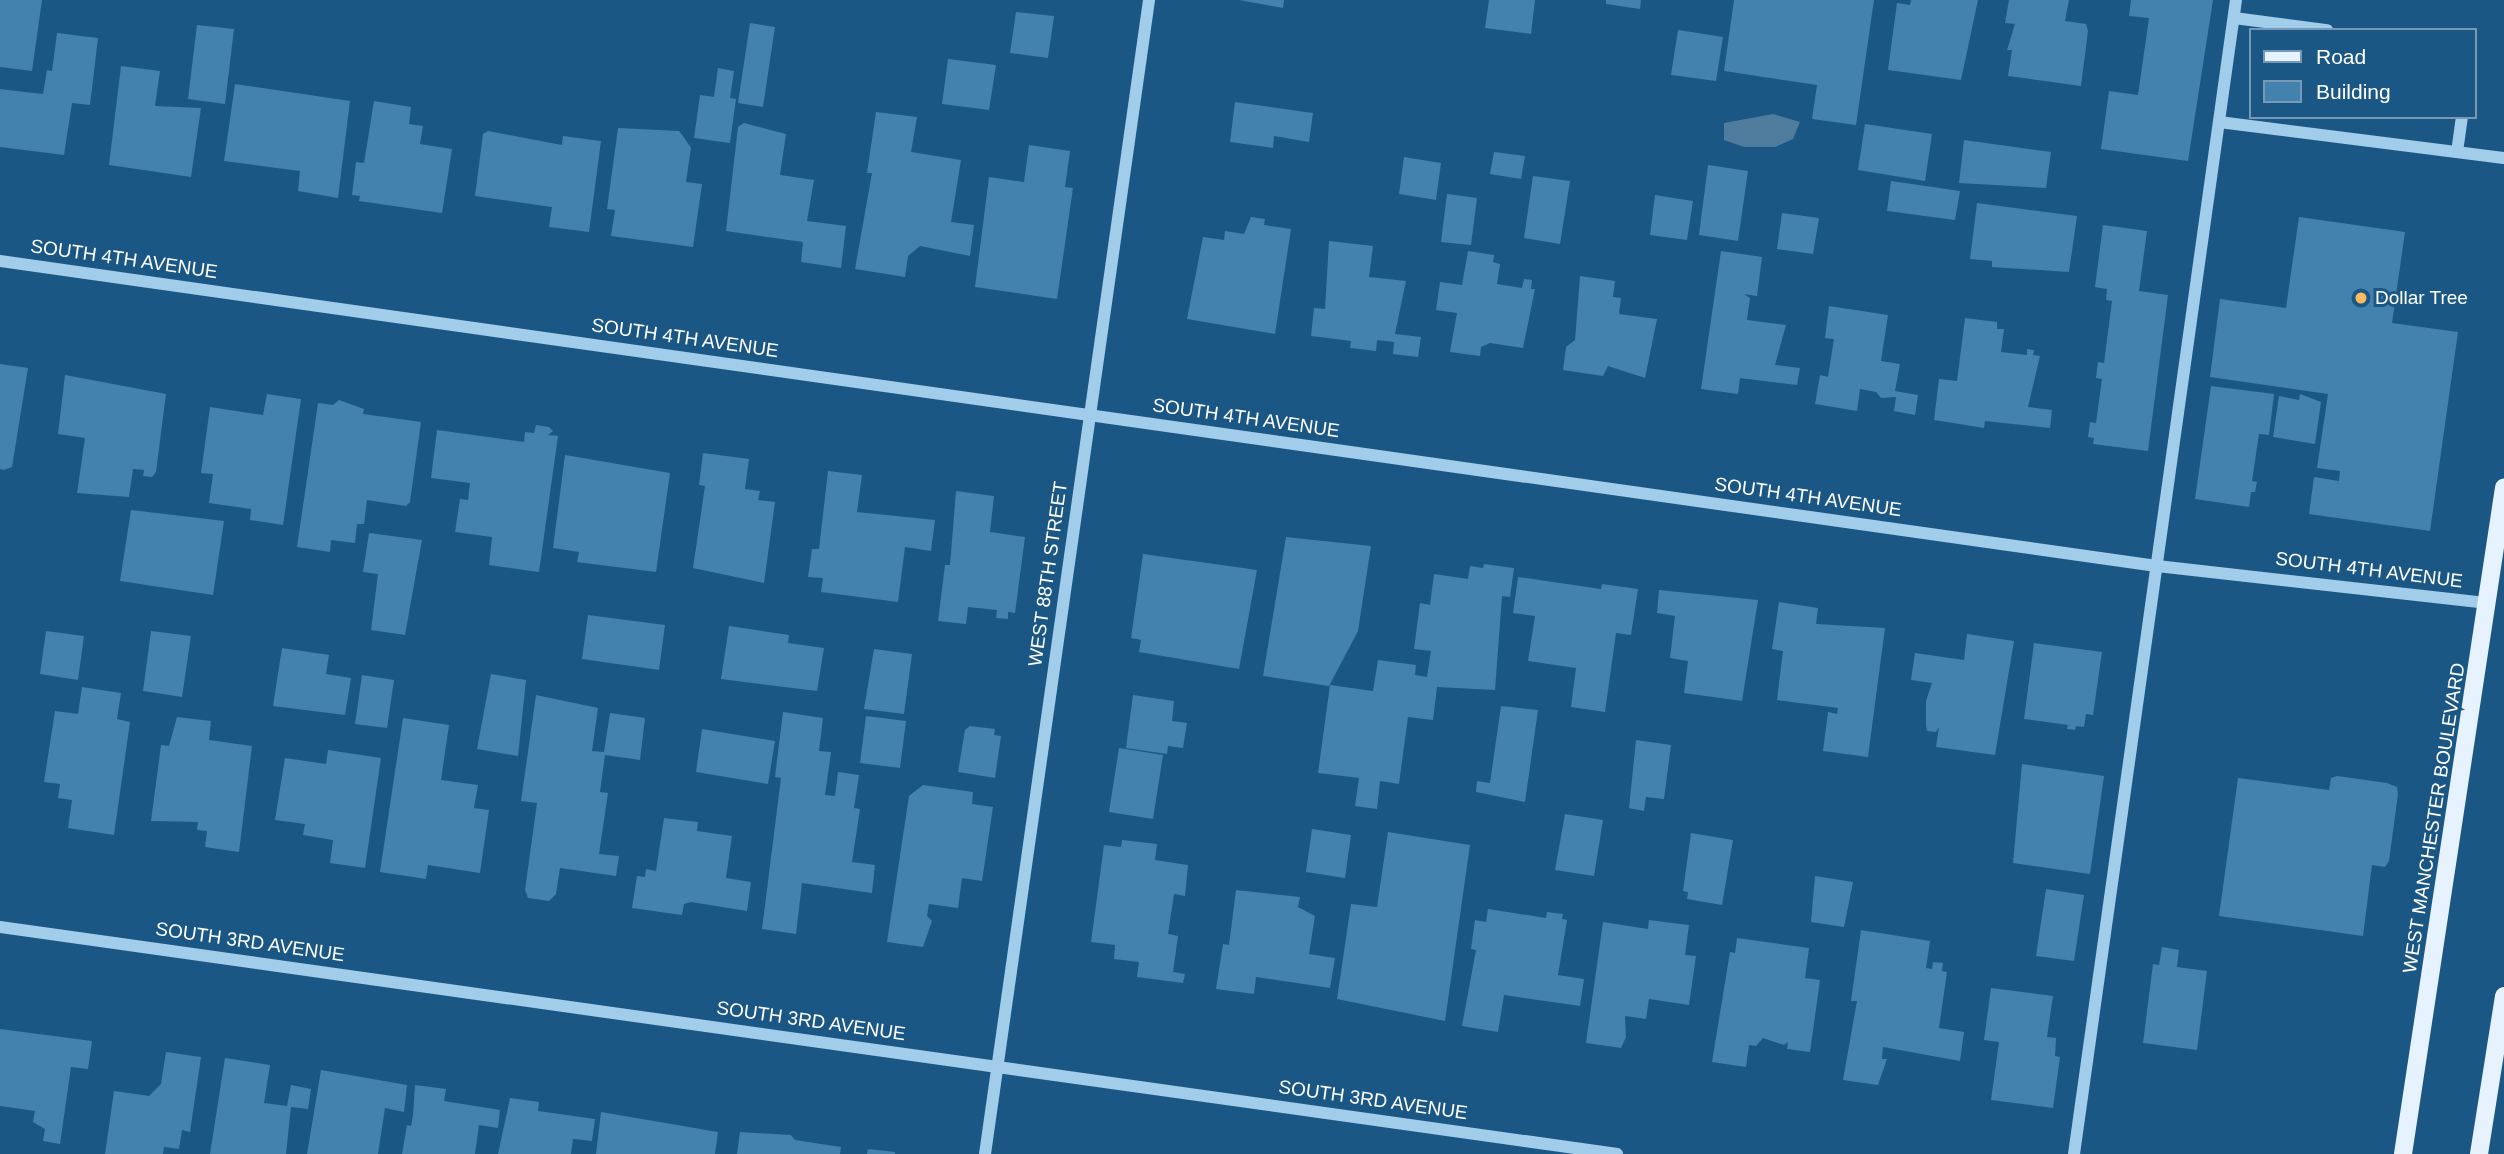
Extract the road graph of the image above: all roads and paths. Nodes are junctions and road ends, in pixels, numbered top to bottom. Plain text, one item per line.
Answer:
1 (1149, 0) edge
2 (2236, 0) edge
3 (2234, 18) junction
4 (2312, 28) edge
5 (2462, 119) edge
6 (2219, 122) junction
7 (2457, 152) junction
8 (2504, 158) edge
9 (0, 261) edge
10 (1090, 415) junction
11 (2504, 488) edge
12 (2157, 565) junction
13 (2488, 603) junction
14 (0, 927) edge
15 (2504, 996) edge
16 (997, 1067) junction
17 (985, 1154) edge
18 (1618, 1154) edge
19 (2074, 1154) edge
20 (2403, 1154) edge
21 (2479, 1154) edge

1 - 10 street, WEST 88TH STREET
2 - 3 street
3 - 4 street
3 - 6 street
5 - 7 street
6 - 7 street
6 - 12 street
7 - 8 street
9 - 10 street, SOUTH 4TH AVENUE
10 - 12 street, SOUTH 4TH AVENUE
10 - 16 street, WEST 88TH STREET
11 - 13 main road, WEST MANCHESTER BOULEVARD
12 - 13 street, SOUTH 4TH AVENUE
12 - 19 street
13 - 20 main road, WEST MANCHESTER BOULEVARD
14 - 16 street, SOUTH 3RD AVENUE
15 - 21 main road
16 - 17 street, WEST 88TH STREET
16 - 18 street, SOUTH 3RD AVENUE

